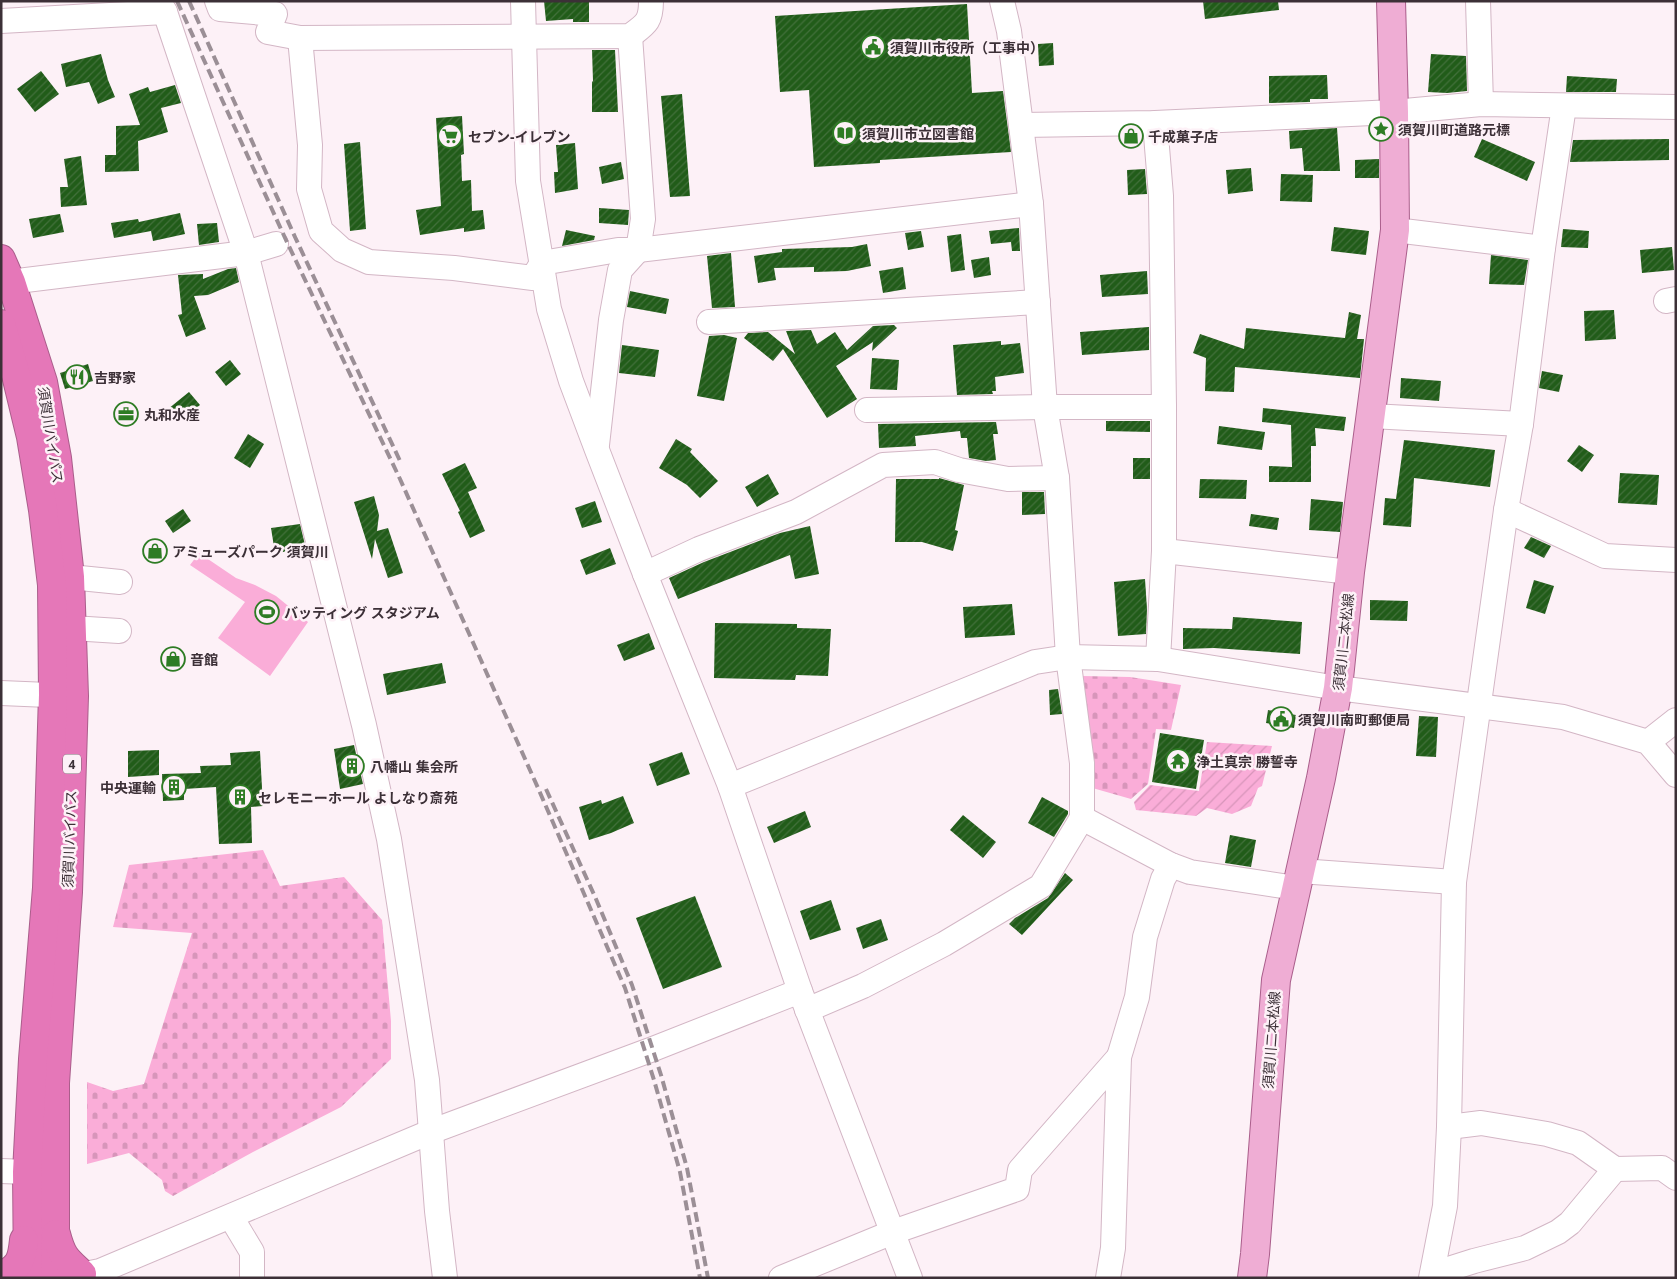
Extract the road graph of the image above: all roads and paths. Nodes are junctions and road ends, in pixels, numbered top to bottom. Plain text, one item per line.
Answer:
1 (217, 1) edge
2 (523, 1) edge
3 (651, 1) edge
4 (1002, 1) edge
5 (1391, 1) edge
6 (1478, 1) edge
7 (162, 6) edge
8 (275, 8) edge
9 (1, 21) edge
10 (630, 36) junction
11 (525, 37) junction
12 (300, 38) junction
13 (1481, 104) junction
14 (1564, 106) junction
15 (1676, 107) edge
16 (1394, 112) junction
17 (1155, 122) junction
18 (1021, 125) junction
19 (1030, 204) junction
20 (1395, 230) junction
21 (276, 244) dead end
22 (1543, 248) junction
23 (638, 250) junction
24 (246, 253) junction
25 (542, 263) junction
26 (4, 275) edge
27 (1038, 302) junction
28 (708, 322) dead end
29 (1, 324) edge
30 (1045, 406) junction
31 (1164, 407) junction
32 (867, 410) dead end
33 (1371, 416) junction
34 (1521, 424) junction
35 (597, 450) junction
36 (1056, 478) junction
37 (1506, 510) junction
38 (1164, 551) junction
39 (1676, 560) edge
40 (1350, 572) junction
41 (645, 574) junction
42 (70, 577) junction
43 (120, 582) dead end
44 (72, 628) junction
45 (119, 631) dead end
46 (1068, 657) junction
47 (1158, 659) junction
48 (1338, 688) junction
49 (1, 693) edge
50 (63, 696) junction
51 (1479, 707) junction
52 (1676, 720) edge
53 (1648, 742) junction
54 (1676, 775) edge
55 (730, 786) junction
56 (1082, 818) junction
57 (1171, 865) junction
58 (1298, 880) junction
59 (1454, 882) junction
60 (804, 1001) junction
61 (1119, 1057) junction
62 (1449, 1127) junction
63 (430, 1132) junction
64 (54, 1163) junction
65 (1615, 1169) junction
66 (14, 1171) edge
67 (1676, 1178) edge
68 (27, 1206) junction
69 (231, 1217) junction
70 (54, 1225) junction
71 (893, 1232) junction
72 (85, 1275) edge
73 (1, 1276) edge
74 (1432, 1276) edge
75 (28, 1278) edge
76 (37, 1278) edge
77 (55, 1278) edge
78 (252, 1278) edge
79 (445, 1278) edge
80 (781, 1278) edge
81 (910, 1278) edge
82 (1108, 1278) edge
83 (1252, 1278) edge

1 - 8 street
2 - 11 street
3 - 10 street
4 - 18 street
5 - 16 main road, 須賀川二本松線
6 - 13 street
7 - 9 street
7 - 24 street
8 - 12 street
10 - 11 street
10 - 23 street
11 - 12 street
11 - 25 street
12 - 25 street
13 - 14 street
13 - 16 street
14 - 15 street
14 - 22 street
16 - 17 street
16 - 20 main road, 須賀川二本松線
17 - 18 street
17 - 31 street
18 - 19 street
19 - 23 street
19 - 27 street
20 - 22 street
20 - 33 main road, 須賀川二本松線
21 - 24 street
22 - 34 street
23 - 25 street
23 - 35 street
24 - 26 street
24 - 63 street
25 - 35 street
26 - 42 highway, 須賀川バイパス / 4
27 - 28 street
27 - 30 street
29 - 50 highway, 須賀川バイパス / 4
30 - 31 street
30 - 32 street
30 - 36 street
31 - 38 street
33 - 34 street
33 - 40 main road, 須賀川二本松線
34 - 37 street
35 - 41 street
36 - 41 street
36 - 46 street
37 - 39 street
37 - 51 street
38 - 40 street
38 - 47 street
40 - 48 main road, 須賀川二本松線
41 - 55 street
42 - 43 street
42 - 44 highway, 須賀川バイパス / 4
44 - 45 street
44 - 50 highway, 須賀川バイパス / 4
46 - 47 street
46 - 55 street
46 - 56 street
47 - 48 street
48 - 51 street
48 - 58 main road, 須賀川二本松線
49 - 50 street
50 - 64 highway, 須賀川バイパス / 4
50 - 66 highway, 須賀川バイパス / 4
51 - 53 street
51 - 59 street
52 - 53 street
53 - 54 street
55 - 60 street
56 - 57 street
56 - 60 street
57 - 58 street
57 - 61 street
58 - 59 street
58 - 83 main road, 須賀川二本松線
59 - 62 street
60 - 63 street
60 - 71 street
61 - 71 street
61 - 82 street
62 - 65 street
62 - 74 street
63 - 69 street
63 - 79 street
64 - 70 highway, 須賀川バイパス / 4
64 - 76 highway
65 - 67 street
65 - 74 street
66 - 68 highway, 須賀川バイパス / 4
68 - 73 highway
68 - 75 highway, 須賀川バイパス / 4
69 - 72 street
69 - 78 street
70 - 72 highway
70 - 77 highway, 須賀川バイパス / 4
71 - 80 street
71 - 81 street

